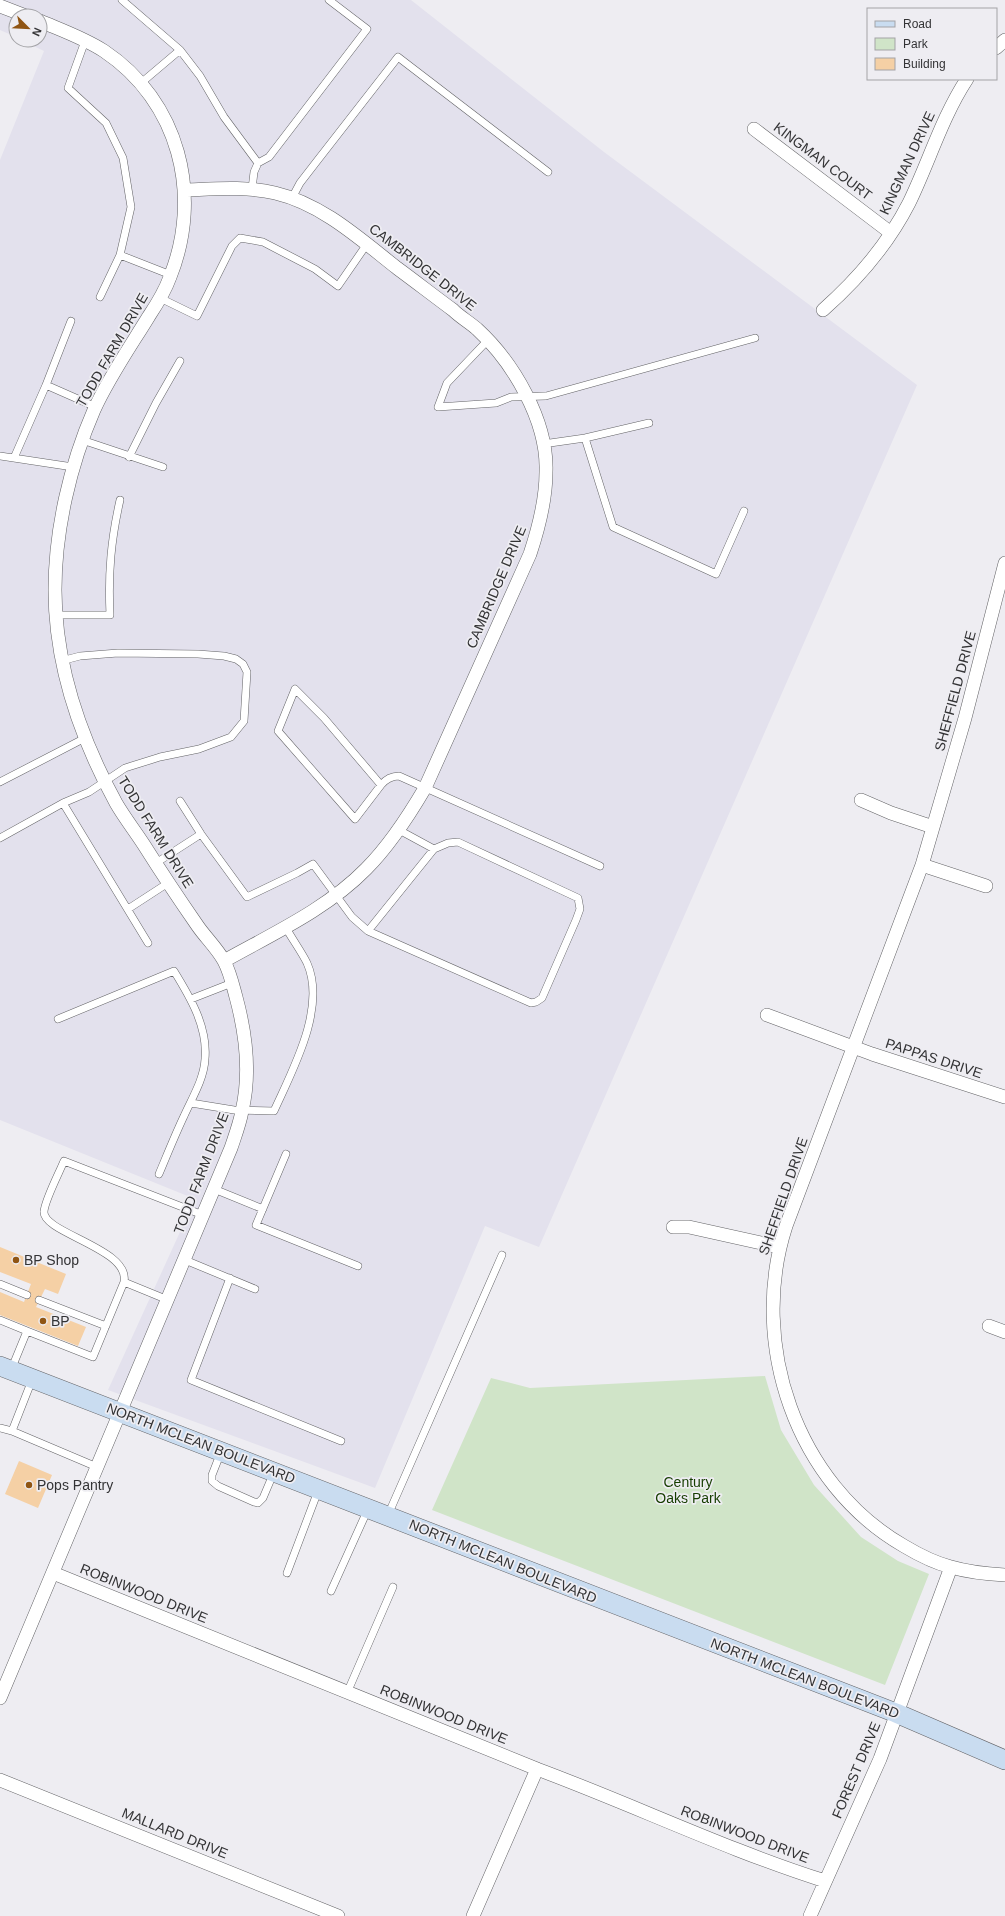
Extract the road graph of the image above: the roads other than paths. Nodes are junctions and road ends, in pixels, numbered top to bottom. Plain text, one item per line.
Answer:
1 (122, 0) edge
2 (329, 0) edge
3 (48, 25) edge
4 (1005, 40) edge
5 (85, 41) junction
6 (997, 47) edge
7 (180, 50) junction
8 (966, 80) edge
9 (140, 84) junction
10 (754, 129) dead end
11 (258, 163) junction
12 (548, 172) dead end
13 (252, 189) junction
14 (184, 190) junction
15 (292, 198) junction
16 (891, 232) junction
17 (367, 244) junction
18 (120, 255) junction
19 (171, 275) junction
20 (100, 297) dead end
21 (160, 298) junction
22 (823, 310) dead end
23 (72, 321) dead end
24 (755, 338) dead end
25 (488, 340) junction
26 (180, 361) dead end
27 (46, 385) junction
28 (527, 396) junction
29 (96, 407) junction
30 (649, 423) dead end
31 (585, 438) junction
32 (82, 440) junction
33 (544, 444) junction
34 (0, 456) edge
35 (129, 457) junction
36 (14, 458) junction
37 (74, 467) junction
38 (163, 467) dead end
39 (120, 500) dead end
40 (744, 511) dead end
41 (1005, 563) edge
42 (56, 615) junction
43 (61, 662) junction
44 (85, 738) junction
45 (106, 781) junction
46 (0, 782) edge
47 (381, 786) junction
48 (425, 788) junction
49 (862, 800) dead end
50 (180, 801) dead end
51 (63, 803) junction
52 (933, 827) junction
53 (398, 830) junction
54 (201, 834) junction
55 (0, 838) edge
56 (434, 849) junction
57 (156, 863) junction
58 (922, 865) junction
59 (600, 866) dead end
60 (168, 884) junction
61 (986, 886) dead end
62 (336, 894) junction
63 (128, 909) junction
64 (286, 926) junction
65 (368, 931) junction
66 (148, 943) dead end
67 (224, 961) junction
68 (232, 984) junction
69 (191, 1000) junction
70 (767, 1015) dead end
71 (58, 1019) dead end
72 (853, 1048) junction
73 (1005, 1097) edge
74 (191, 1103) junction
75 (243, 1110) junction
76 (286, 1154) dead end
77 (159, 1174) dead end
78 (214, 1189) junction
79 (263, 1209) junction
80 (203, 1215) junction
81 (673, 1227) dead end
82 (779, 1247) junction
83 (502, 1255) dead end
84 (185, 1260) junction
85 (358, 1266) dead end
86 (230, 1278) junction
87 (124, 1282) junction
88 (0, 1284) edge
89 (255, 1289) dead end
90 (27, 1295) dead end
91 (39, 1300) dead end
92 (168, 1300) junction
93 (0, 1320) edge
94 (106, 1326) junction
95 (989, 1326) dead end
96 (26, 1331) junction
97 (1005, 1332) edge
98 (5, 1368) edge
99 (33, 1378) junction
100 (121, 1411) junction
101 (0, 1428) edge
102 (12, 1431) junction
103 (341, 1441) dead end
104 (221, 1452) junction
105 (97, 1467) junction
106 (274, 1471) junction
107 (318, 1488) junction
108 (369, 1507) junction
109 (388, 1515) junction
110 (951, 1567) junction
111 (53, 1573) junction
112 (287, 1573) dead end
113 (1005, 1575) edge
114 (393, 1587) dead end
115 (331, 1591) dead end
116 (347, 1693) junction
117 (0, 1698) edge
118 (896, 1713) junction
119 (1005, 1760) edge
120 (537, 1769) junction
121 (0, 1780) edge
122 (825, 1881) junction
123 (338, 1916) edge
124 (473, 1916) edge
125 (810, 1916) edge

1 - 7 lane
2 - 11 lane
3 - 5 street, TODD FARM DRIVE
4 - 6 street
5 - 9 street, TODD FARM DRIVE
5 - 18 lane
7 - 9 lane
7 - 11 lane
8 - 16 street, KINGMAN DRIVE
9 - 14 street, TODD FARM DRIVE
10 - 16 street, KINGMAN COURT
11 - 13 lane
12 - 15 lane
13 - 14 street, CAMBRIDGE DRIVE
13 - 15 street, CAMBRIDGE DRIVE
14 - 19 street, TODD FARM DRIVE
15 - 17 street, CAMBRIDGE DRIVE
16 - 22 street, KINGMAN DRIVE
17 - 21 lane
17 - 25 street, CAMBRIDGE DRIVE
18 - 19 lane
18 - 20 lane
19 - 21 street, TODD FARM DRIVE
21 - 29 street, TODD FARM DRIVE
23 - 27 lane
24 - 28 lane
25 - 28 street, CAMBRIDGE DRIVE
25 - 28 lane
26 - 35 lane
27 - 29 lane
27 - 36 lane
28 - 33 street, CAMBRIDGE DRIVE
29 - 32 street, TODD FARM DRIVE
30 - 31 lane
31 - 33 lane
31 - 40 lane
32 - 35 lane
32 - 37 street, TODD FARM DRIVE
33 - 48 street, CAMBRIDGE DRIVE
34 - 36 lane
35 - 38 lane
36 - 37 lane
37 - 42 street, TODD FARM DRIVE
39 - 42 lane
41 - 52 street, SHEFFIELD DRIVE
42 - 43 street, TODD FARM DRIVE
43 - 44 street, TODD FARM DRIVE
43 - 45 lane
44 - 45 street, TODD FARM DRIVE
44 - 46 lane
45 - 51 lane
45 - 57 street, TODD FARM DRIVE
47 - 47 lane
47 - 48 lane
48 - 53 street, CAMBRIDGE DRIVE
48 - 59 lane
49 - 52 street
50 - 54 lane
51 - 55 lane
51 - 63 lane
52 - 58 street, SHEFFIELD DRIVE
53 - 56 lane
53 - 62 street, CAMBRIDGE DRIVE
54 - 57 lane
54 - 62 lane
56 - 65 lane
56 - 65 lane
57 - 60 street, TODD FARM DRIVE
58 - 61 street
58 - 72 street, SHEFFIELD DRIVE
60 - 63 lane
60 - 67 street, TODD FARM DRIVE
62 - 64 street, CAMBRIDGE DRIVE
62 - 65 lane
63 - 66 lane
64 - 67 street, CAMBRIDGE DRIVE
64 - 75 lane
67 - 68 street, TODD FARM DRIVE
68 - 69 lane
68 - 75 street, TODD FARM DRIVE
69 - 71 lane
69 - 74 lane
70 - 72 street, PAPPAS DRIVE
72 - 73 street, PAPPAS DRIVE
72 - 82 street, SHEFFIELD DRIVE
74 - 75 lane
74 - 77 lane
75 - 78 street, TODD FARM DRIVE
76 - 79 lane
78 - 79 lane
78 - 80 street, TODD FARM DRIVE
79 - 85 lane
80 - 84 street, TODD FARM DRIVE
80 - 87 lane
81 - 82 street
82 - 110 street, SHEFFIELD DRIVE
83 - 109 lane
84 - 86 lane
84 - 92 street, TODD FARM DRIVE
86 - 89 lane
86 - 103 lane
87 - 92 lane
87 - 94 lane
88 - 90 lane
91 - 94 lane
92 - 100 street, TODD FARM DRIVE
93 - 96 lane
94 - 96 lane
95 - 97 street
96 - 98 lane
98 - 99 main road, NORTH MCLEAN BOULEVARD
99 - 100 main road, NORTH MCLEAN BOULEVARD
99 - 102 lane
100 - 104 main road, NORTH MCLEAN BOULEVARD
100 - 105 street, TODD FARM DRIVE
101 - 102 lane
102 - 105 lane
104 - 106 main road, NORTH MCLEAN BOULEVARD
104 - 106 lane
105 - 111 street, TODD FARM DRIVE
106 - 107 main road, NORTH MCLEAN BOULEVARD
107 - 108 main road, NORTH MCLEAN BOULEVARD
107 - 112 lane
108 - 109 main road, NORTH MCLEAN BOULEVARD
108 - 115 lane
109 - 118 main road, NORTH MCLEAN BOULEVARD
110 - 113 street, SHEFFIELD DRIVE
110 - 118 street, FOREST DRIVE
111 - 116 street, ROBINWOOD DRIVE
111 - 117 street, TODD FARM DRIVE
114 - 116 lane
116 - 120 street, ROBINWOOD DRIVE
118 - 119 main road, NORTH MCLEAN BOULEVARD
118 - 122 street, FOREST DRIVE
120 - 122 street, ROBINWOOD DRIVE
120 - 124 street
121 - 123 street, MALLARD DRIVE
122 - 125 street, FOREST DRIVE

